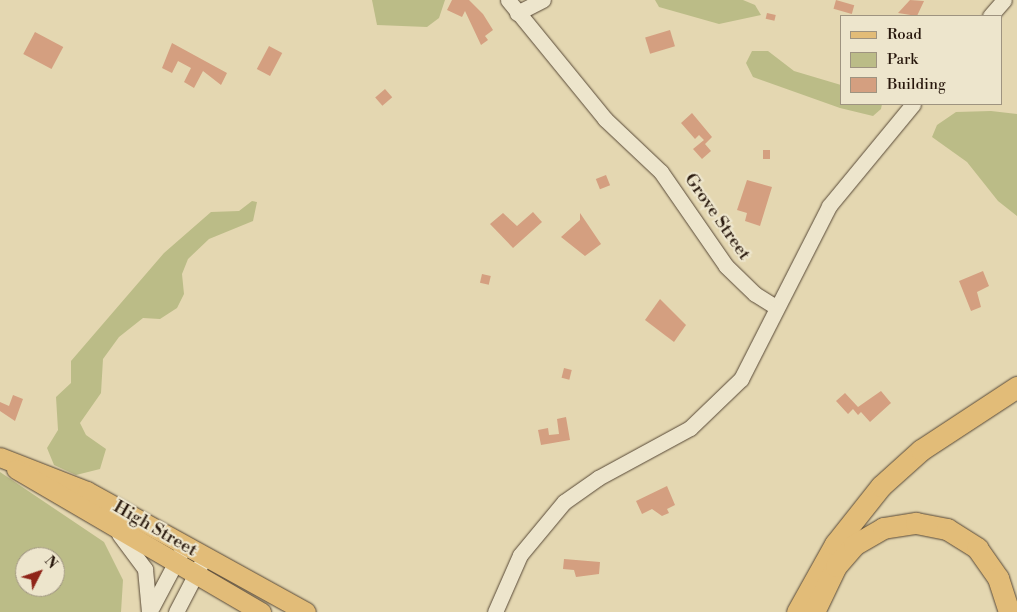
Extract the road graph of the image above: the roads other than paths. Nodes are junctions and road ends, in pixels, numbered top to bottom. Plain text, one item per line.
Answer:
1 (508, 0) edge
2 (543, 0) edge
3 (1004, 0) edge
4 (517, 13) junction
5 (991, 15) edge
6 (912, 105) edge
7 (776, 307) junction
8 (1017, 387) edge
9 (0, 458) edge
10 (105, 522) junction
11 (184, 546) junction
12 (204, 558) junction
13 (174, 563) junction
14 (195, 575) junction
15 (150, 612) edge
16 (176, 612) edge
17 (261, 612) edge
18 (306, 612) edge
19 (494, 612) edge
20 (797, 612) edge
21 (814, 612) edge
22 (1009, 612) edge

1 - 4 street, Grove Street
2 - 4 street
3 - 5 street
4 - 7 street, Grove Street
6 - 7 street
7 - 19 street
8 - 20 highway
9 - 10 main road, High Street
9 - 11 main road, High Street
10 - 13 main road, High Street
10 - 15 street
11 - 12 main road, High Street
11 - 13 street
12 - 14 street
12 - 18 main road, High Street
13 - 14 main road, High Street
13 - 15 street
14 - 16 street
14 - 17 main road, High Street
21 - 22 highway

